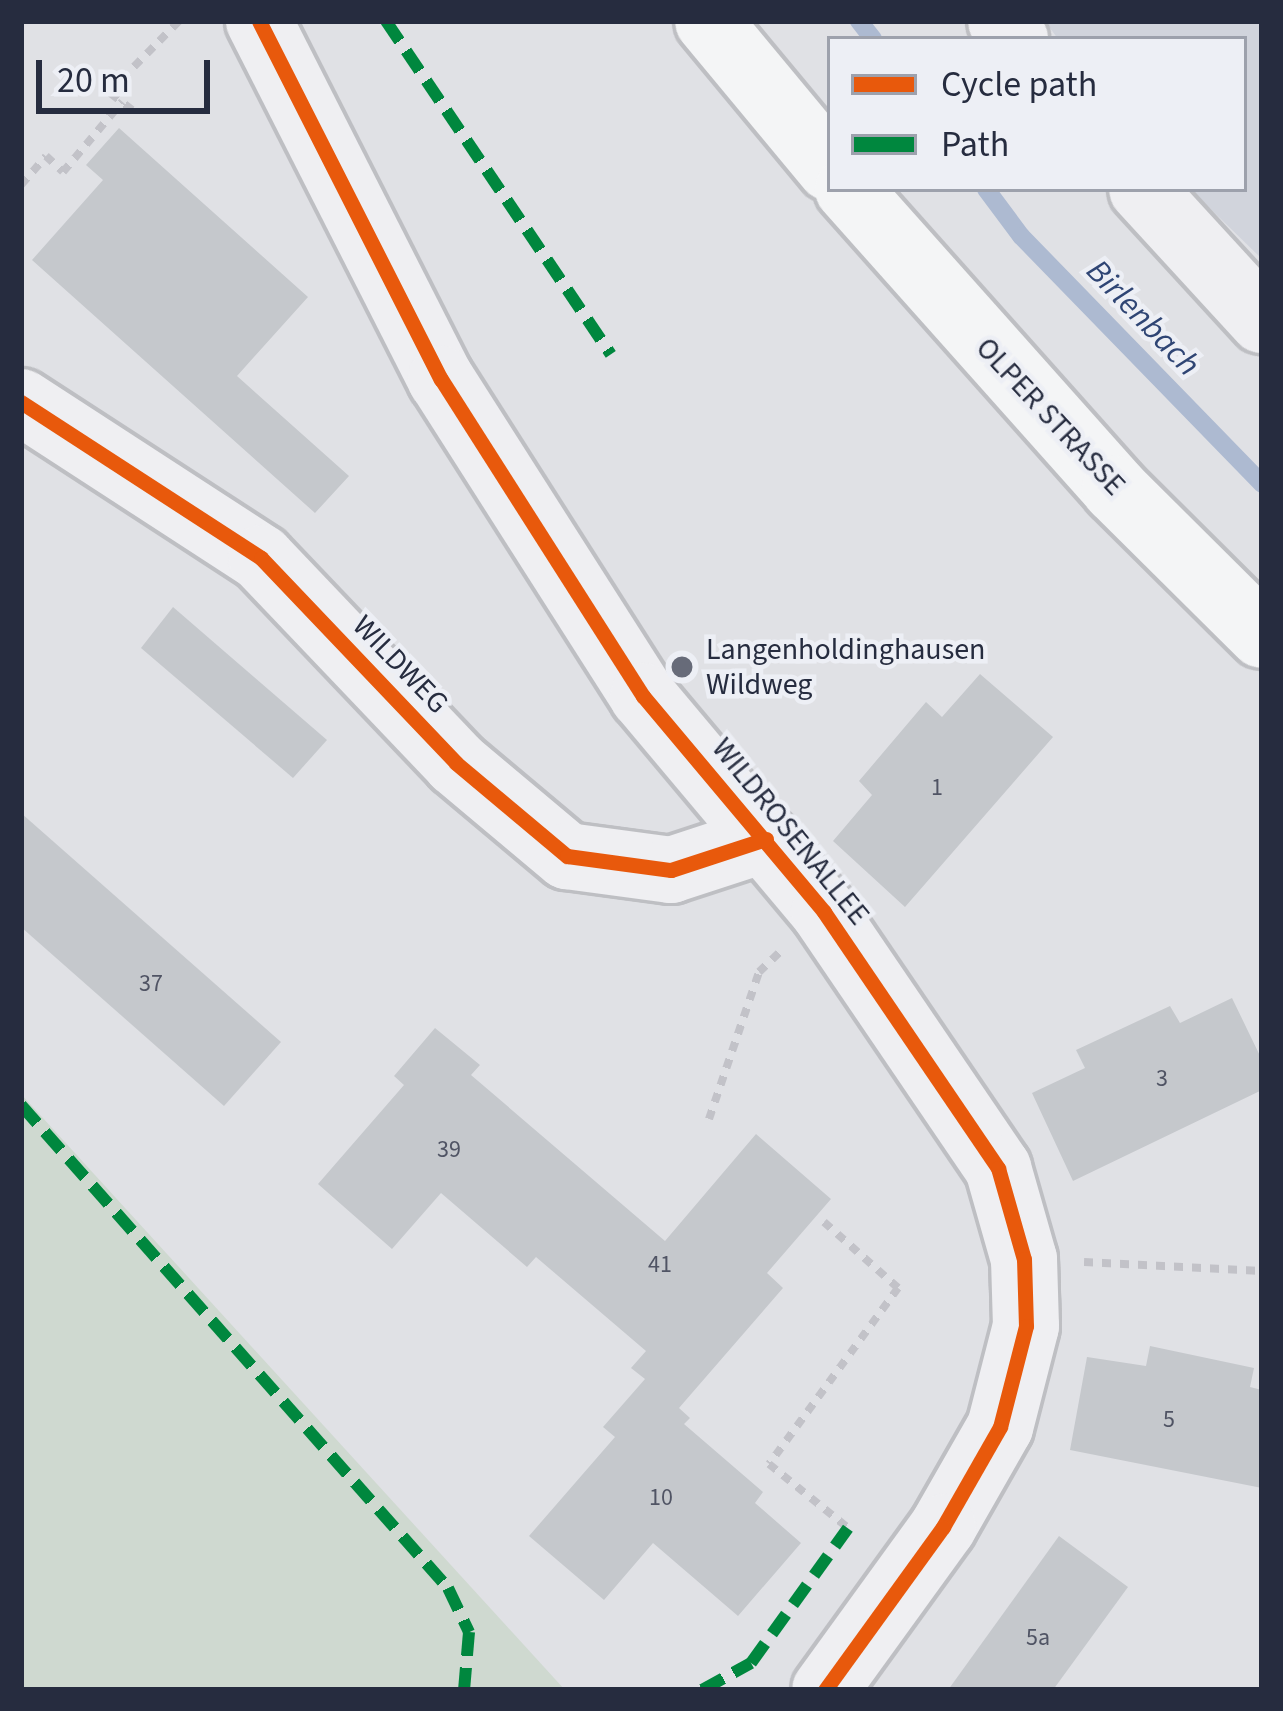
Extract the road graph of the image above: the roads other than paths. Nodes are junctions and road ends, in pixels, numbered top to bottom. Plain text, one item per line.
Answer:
1 (709, 21) edge
2 (249, 27) edge
3 (827, 164) edge
4 (851, 192) edge
5 (1145, 192) edge
6 (1262, 320) edge
7 (21, 402) edge
8 (1262, 635) edge
9 (766, 839) junction
10 (825, 1690) edge

1 - 3 main road
2 - 9 street, WILDROSENALLEE
4 - 8 main road, OLPER STRASSE
5 - 6 street
7 - 9 street, WILDWEG
9 - 10 street, WILDROSENALLEE

